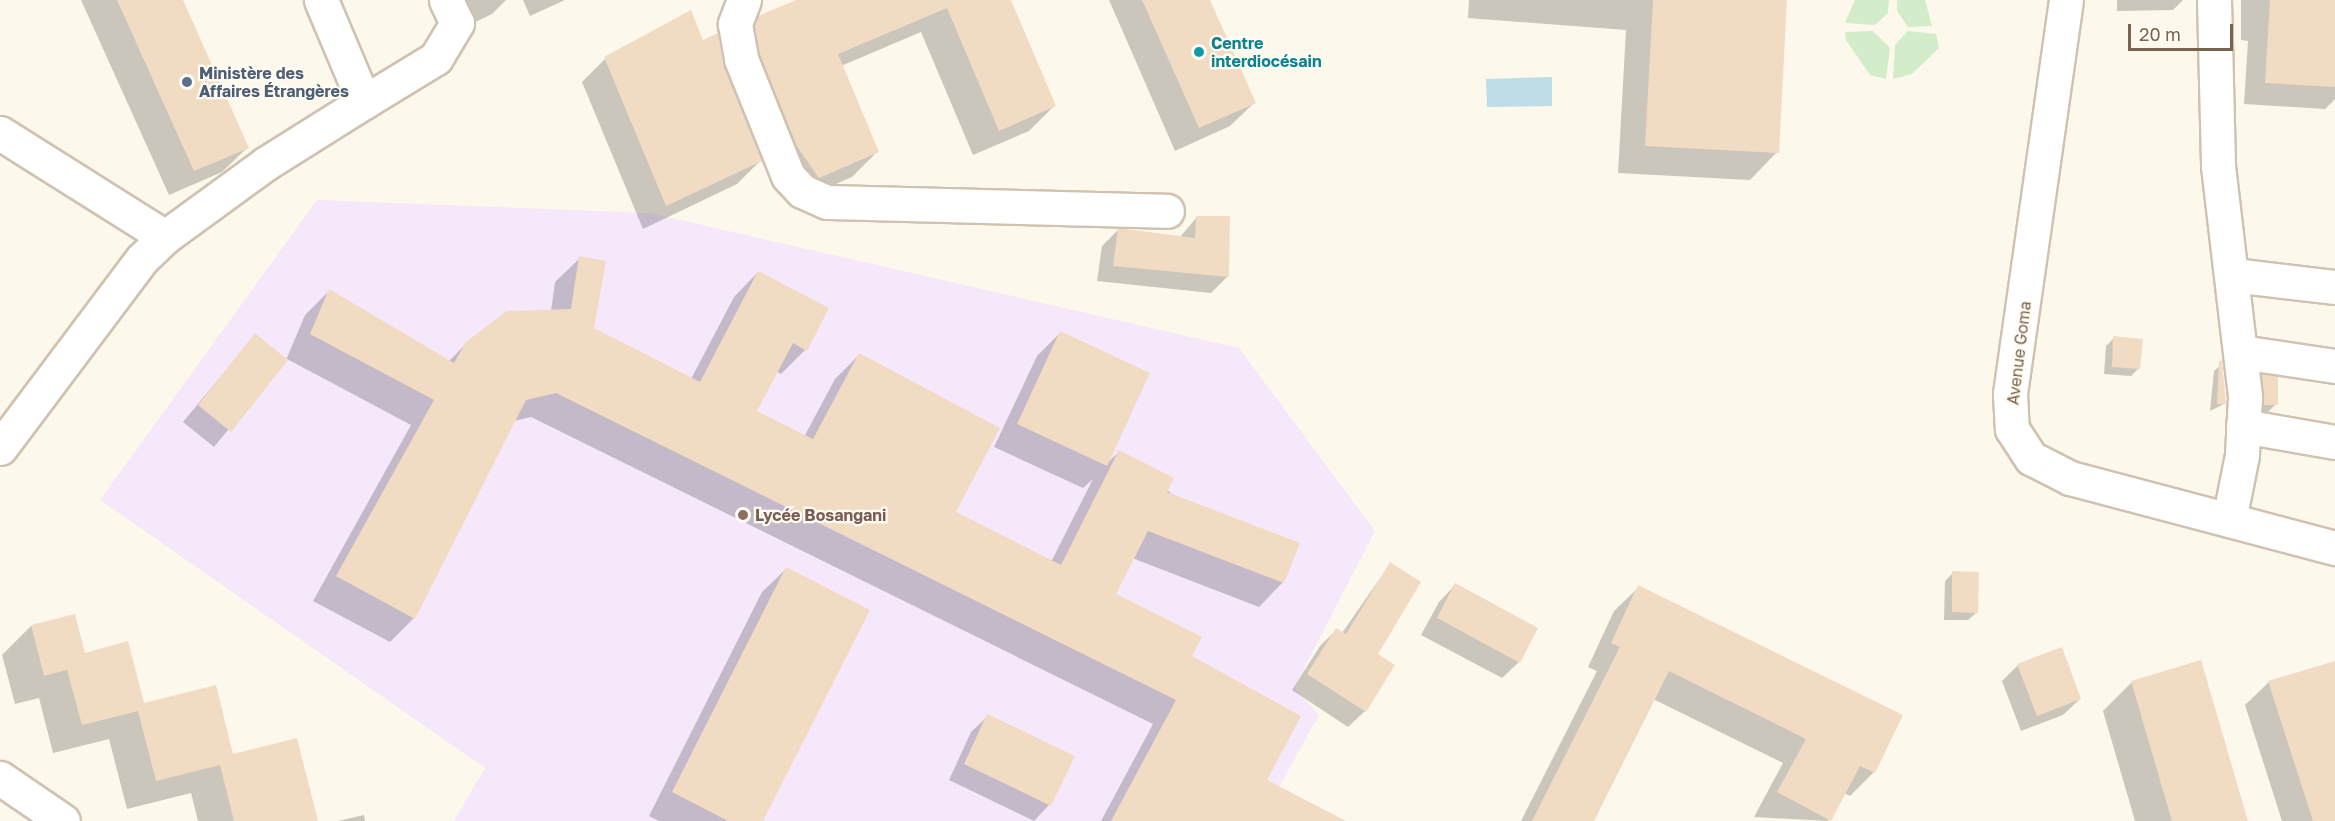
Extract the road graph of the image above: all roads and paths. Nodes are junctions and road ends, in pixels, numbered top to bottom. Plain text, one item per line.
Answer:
1 (321, 0) edge
2 (446, 0) edge
3 (744, 0) edge
4 (2066, 0) edge
5 (2214, 0) edge
6 (364, 102) junction
7 (0, 133) edge
8 (1167, 211) dead end
9 (165, 237) junction
10 (2233, 274) junction
11 (2335, 287) edge
12 (2241, 352) junction
13 (2335, 366) edge
14 (2243, 426) junction
15 (2335, 442) edge
16 (0, 448) edge
17 (2229, 520) junction
18 (2335, 548) edge
19 (0, 778) edge
20 (63, 821) edge

1 - 6 street
2 - 6 street
3 - 8 street
4 - 17 street, Avenue Goma
5 - 10 street
6 - 9 street
7 - 9 street
9 - 16 street
10 - 11 street
10 - 12 street
12 - 13 street
12 - 14 street
14 - 15 street
14 - 17 street
17 - 18 street, Avenue Goma
19 - 20 street

